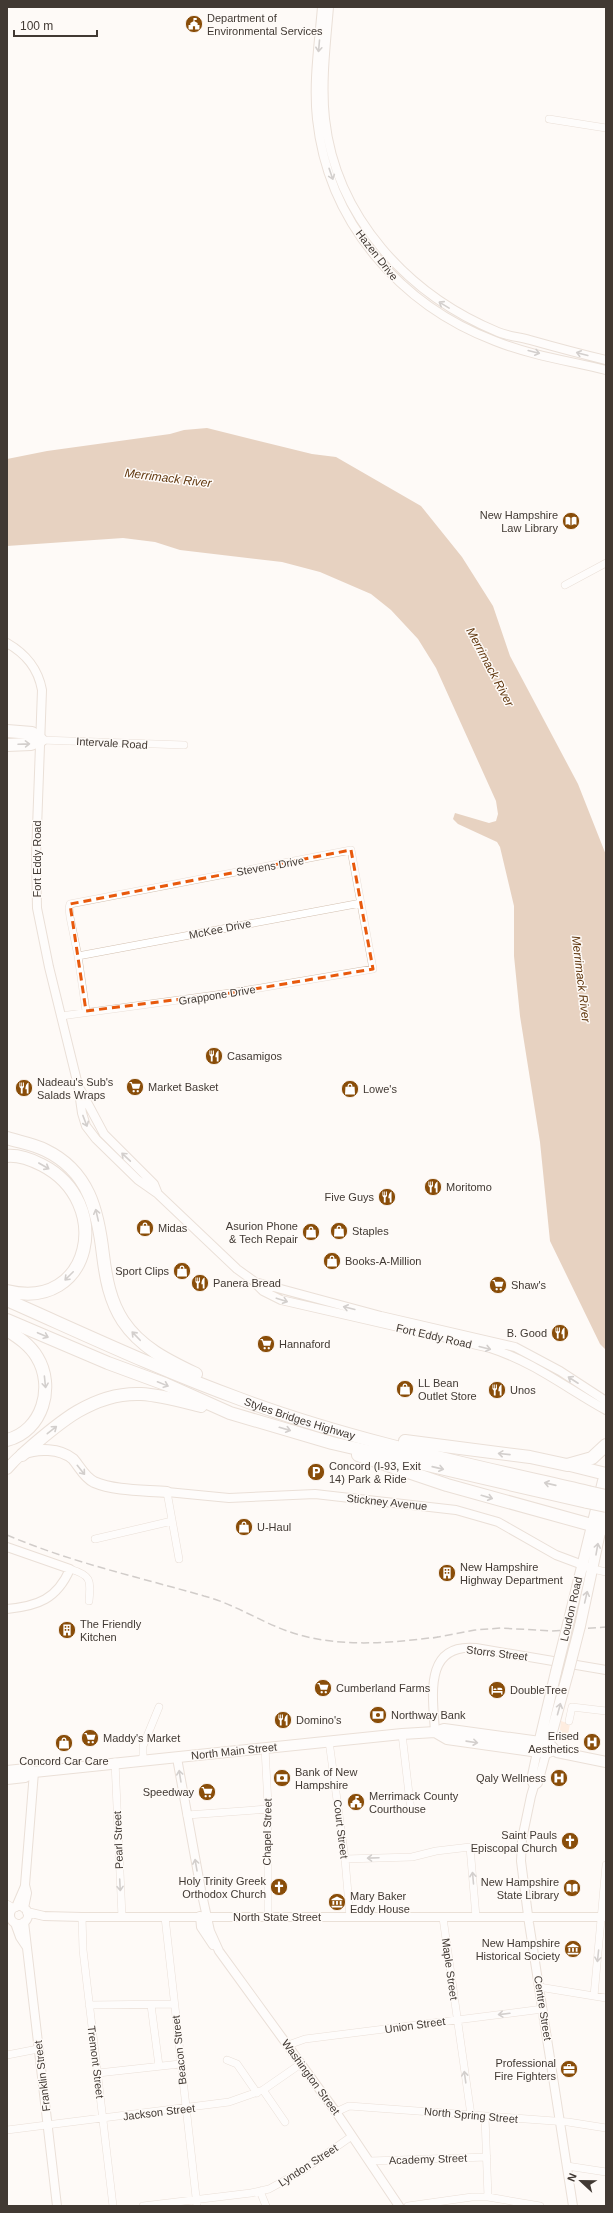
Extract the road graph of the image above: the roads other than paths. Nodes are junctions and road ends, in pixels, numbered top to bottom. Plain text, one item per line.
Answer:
1 (322, 7) edge
2 (329, 7) edge
3 (549, 119) dead end
4 (606, 128) edge
5 (606, 360) edge
6 (606, 370) edge
7 (606, 563) edge
8 (565, 585) dead end
9 (7, 643) edge
10 (7, 732) edge
11 (40, 740) junction
12 (7, 745) edge
13 (184, 745) dead end
14 (361, 902) junction
15 (78, 956) junction
16 (373, 969) joint
17 (86, 1012) junction
18 (61, 1016) junction
19 (7, 1138) edge
20 (7, 1156) edge
21 (255, 1282) junction
22 (7, 1291) edge
23 (7, 1300) edge
24 (7, 1320) edge
25 (7, 1330) edge
26 (240, 1399) junction
27 (606, 1401) edge
28 (606, 1410) edge
29 (230, 1413) junction
30 (318, 1425) junction
31 (7, 1440) edge
32 (332, 1443) junction
33 (606, 1445) edge
34 (22, 1455) junction
35 (567, 1465) junction
36 (7, 1469) edge
37 (606, 1474) edge
38 (606, 1478) edge
39 (167, 1492) junction
40 (606, 1496) edge
41 (588, 1497) junction
42 (606, 1505) edge
43 (172, 1521) junction
44 (599, 1528) edge
45 (95, 1539) dead end
46 (7, 1547) edge
47 (179, 1559) dead end
48 (582, 1564) junction
49 (70, 1569) junction
50 (594, 1569) junction
51 (606, 1572) edge
52 (89, 1601) dead end
53 (7, 1609) edge
54 (606, 1670) edge
55 (159, 1707) dead end
56 (606, 1711) edge
57 (569, 1721) dead end
58 (435, 1732) junction
59 (402, 1734) junction
60 (329, 1741) junction
61 (265, 1748) junction
62 (545, 1748) junction
63 (177, 1758) junction
64 (143, 1760) junction
65 (114, 1762) junction
66 (606, 1762) edge
67 (7, 1771) edge
68 (34, 1772) junction
69 (7, 1779) edge
70 (268, 1809) junction
71 (412, 1810) dead end
72 (187, 1815) junction
73 (345, 1859) junction
74 (606, 1865) edge
75 (17, 1912) edge
76 (204, 1916) junction
77 (82, 1917) junction
78 (122, 1917) junction
79 (165, 1917) junction
80 (268, 1917) junction
81 (350, 1917) junction
82 (476, 1917) junction
83 (528, 1917) junction
84 (604, 1917) edge
85 (444, 1918) junction
86 (12, 1921) edge
87 (26, 1946) junction
88 (539, 1987) junction
89 (594, 1996) junction
90 (606, 1998) edge
91 (174, 2004) junction
92 (90, 2005) junction
93 (151, 2005) junction
94 (543, 2010) junction
95 (457, 2019) junction
96 (288, 2045) junction
97 (38, 2049) junction
98 (7, 2055) edge
99 (227, 2060) dead end
100 (302, 2063) junction
101 (180, 2064) junction
102 (159, 2066) junction
103 (98, 2073) junction
104 (260, 2091) junction
105 (185, 2108) junction
106 (336, 2112) junction
107 (471, 2116) junction
108 (485, 2117) junction
109 (103, 2118) junction
110 (560, 2121) junction
111 (285, 2122) dead end
112 (47, 2124) junction
113 (606, 2128) edge
114 (7, 2130) edge
115 (352, 2136) junction
116 (487, 2157) junction
117 (370, 2161) junction
118 (567, 2166) junction
119 (606, 2172) edge
120 (260, 2191) junction
121 (488, 2197) junction
122 (196, 2203) edge
123 (57, 2206) edge
124 (113, 2206) edge
125 (143, 2206) edge
126 (266, 2206) edge
127 (399, 2206) edge
128 (408, 2206) edge
129 (540, 2206) edge
130 (573, 2206) edge

1 -> 6 street, Hazen Drive
5 -> 2 street, Hazen Drive
3 - 4 street
7 - 8 street
9 - 11 street, Fort Eddy Road
10 - 11 highway
12 -> 11 highway
11 - 13 street, Intervale Road
11 - 18 street, Fort Eddy Road
14 - 15 street, McKee Drive
14 - 15 street, Stevens Drive
14 - 16 street, Stevens Drive
15 - 17 street
16 - 17 street, Grappone Drive
17 - 18 street, Grappone Drive
18 - 21 street, Fort Eddy Road
26 -> 19 highway
20 -> 22 highway
27 -> 21 street, Fort Eddy Road
21 -> 28 street, Fort Eddy Road
23 - 26 highway, Styles Bridges Highway
24 -> 29 highway, Styles Bridges Highway
25 -> 31 highway
26 - 30 highway, Styles Bridges Highway
29 -> 32 highway, Styles Bridges Highway
34 -> 29 highway
35 -> 30 highway
41 -> 30 highway, Styles Bridges Highway
32 -> 41 highway, Styles Bridges Highway
32 -> 44 highway
33 - 35 highway
34 - 36 main road
34 -> 39 main road
35 - 37 highway
38 - 44 main road, Loudon Road
39 - 43 street
39 - 48 street, Stickney Avenue
40 - 41 highway, Styles Bridges Highway, bridge
41 - 42 highway, Styles Bridges Highway, bridge
42 - 44 main road, Loudon Road
43 - 45 street
43 - 47 street
44 - 48 main road, Loudon Road
50 -> 44 main road, Loudon Road
46 - 49 street
48 - 50 street, Stickney Avenue
48 - 62 main road, Loudon Road, bridge
49 - 52 street
49 - 53 street
50 - 51 street
62 -> 50 main road, Loudon Road, bridge
54 - 58 street, Storrs Street
55 - 64 street
56 - 57 street
58 - 59 main road, North Main Street
58 - 62 main road, North Main Street
59 - 60 main road, North Main Street
59 - 71 street
60 - 61 main road, North Main Street
60 - 73 street, Court Street
61 - 63 main road, North Main Street
61 - 70 street, Chapel Street
62 - 66 main road, North Main Street
62 - 83 street, Centre Street
63 - 64 main road, North Main Street
72 -> 63 street, Washington Street
64 - 65 main road, North Main Street
65 - 68 main road, North Main Street
65 -> 78 street, Pearl Street
67 - 68 main road, North Main Street
68 - 69 main road, North Main Street
68 - 75 street, Franklin Street
70 - 72 street
70 - 80 street, Chapel Street
76 -> 72 street, Washington Street
73 - 81 street, Court Street
82 -> 73 street
74 - 84 street
75 - 77 street, North State Street
75 - 86 street, North State Street
75 - 86 street, Franklin Street
75 - 87 street, Franklin Street
76 - 79 street, North State Street
76 - 80 street, North State Street
76 - 96 street, Washington Street
77 - 78 street, North State Street
77 - 92 street, Tremont Street
78 - 79 street, North State Street
79 - 91 street, Beacon Street
80 - 81 street, North State Street
81 - 85 street, North State Street
82 - 83 street, North State Street
82 - 85 street, North State Street
83 - 84 street, North State Street
83 - 88 street, Centre Street
84 -> 89 street
85 - 95 street, Maple Street
86 - 87 street, Franklin Street
87 - 97 street, Franklin Street
88 - 89 street
88 - 94 street, Centre Street
89 - 90 street
91 - 93 street
91 - 101 street, Beacon Street
92 - 93 street
92 - 103 street, Tremont Street
93 - 102 street
94 -> 95 street, Union Street
94 - 110 street, Centre Street
95 - 96 street, Union Street
107 -> 95 street, Maple Street
96 - 100 street, Washington Street
97 - 98 street
97 - 112 street, Franklin Street
99 - 104 street
100 - 104 street, Jackson Street
100 - 106 street, Washington Street
101 - 102 street
101 - 105 street, Beacon Street
102 - 103 street
103 - 109 street, Tremont Street
104 - 105 street, Jackson Street
104 - 111 street
105 - 109 street, Jackson Street
105 - 122 street, Beacon Street
106 - 107 street, North Spring Street
106 - 115 street, Washington Street
107 - 108 street, North Spring Street
108 - 110 street, North Spring Street
108 - 116 street
109 - 112 street, Jackson Street
109 - 124 street, Tremont Street
110 - 113 street, North Spring Street
110 - 118 street, Centre Street
112 - 114 street, Jackson Street
112 - 123 street, Franklin Street
115 - 117 street, Washington Street
115 - 120 street, Lyndon Street
116 - 117 street, Academy Street
116 - 121 street
117 - 127 street, Washington Street
118 - 119 street
118 - 130 street, Centre Street
120 - 122 street, Lyndon Street
120 - 126 street
121 - 128 street
121 - 129 street
122 - 125 street, Lyndon Street

